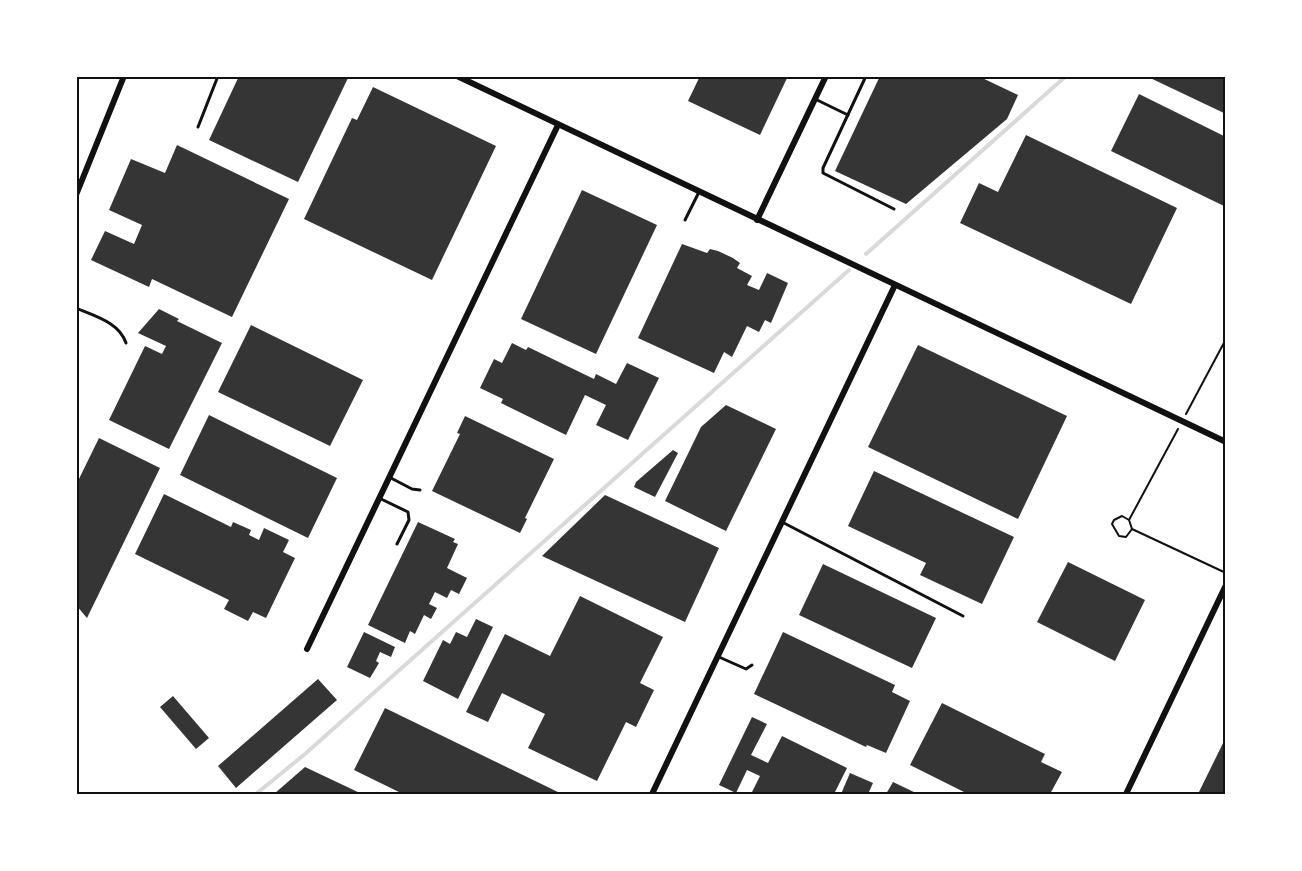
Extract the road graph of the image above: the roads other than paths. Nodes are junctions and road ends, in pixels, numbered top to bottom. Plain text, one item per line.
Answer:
1 (124, 76) edge
2 (218, 76) edge
3 (457, 76) edge
4 (826, 76) edge
5 (867, 76) edge
6 (815, 99) junction
7 (848, 115) junction
8 (558, 125) junction
9 (198, 127) dead end
10 (699, 192) junction
11 (76, 195) edge
12 (894, 209) dead end
13 (685, 220) dead end
14 (758, 220) junction
15 (895, 285) junction
16 (76, 308) edge
17 (126, 343) dead end
18 (1226, 442) edge
19 (389, 477) junction
20 (420, 490) dead end
21 (379, 498) junction
22 (782, 522) junction
23 (397, 544) dead end
24 (1226, 585) edge
25 (963, 616) dead end
26 (307, 649) dead end
27 (718, 656) junction
28 (752, 665) dead end
29 (652, 795) edge
30 (1126, 795) edge

1 - 11 street
2 - 9 lane
3 - 8 street
4 - 6 street
5 - 7 lane
6 - 7 lane
6 - 14 street
7 - 12 lane
8 - 10 street
8 - 19 street
10 - 13 lane
10 - 14 street
14 - 15 street
15 - 18 street
15 - 22 street
16 - 17 lane
19 - 20 lane
19 - 21 street
21 - 23 lane
21 - 26 street
22 - 25 lane
22 - 27 street
24 - 30 street
27 - 28 lane
27 - 29 street

